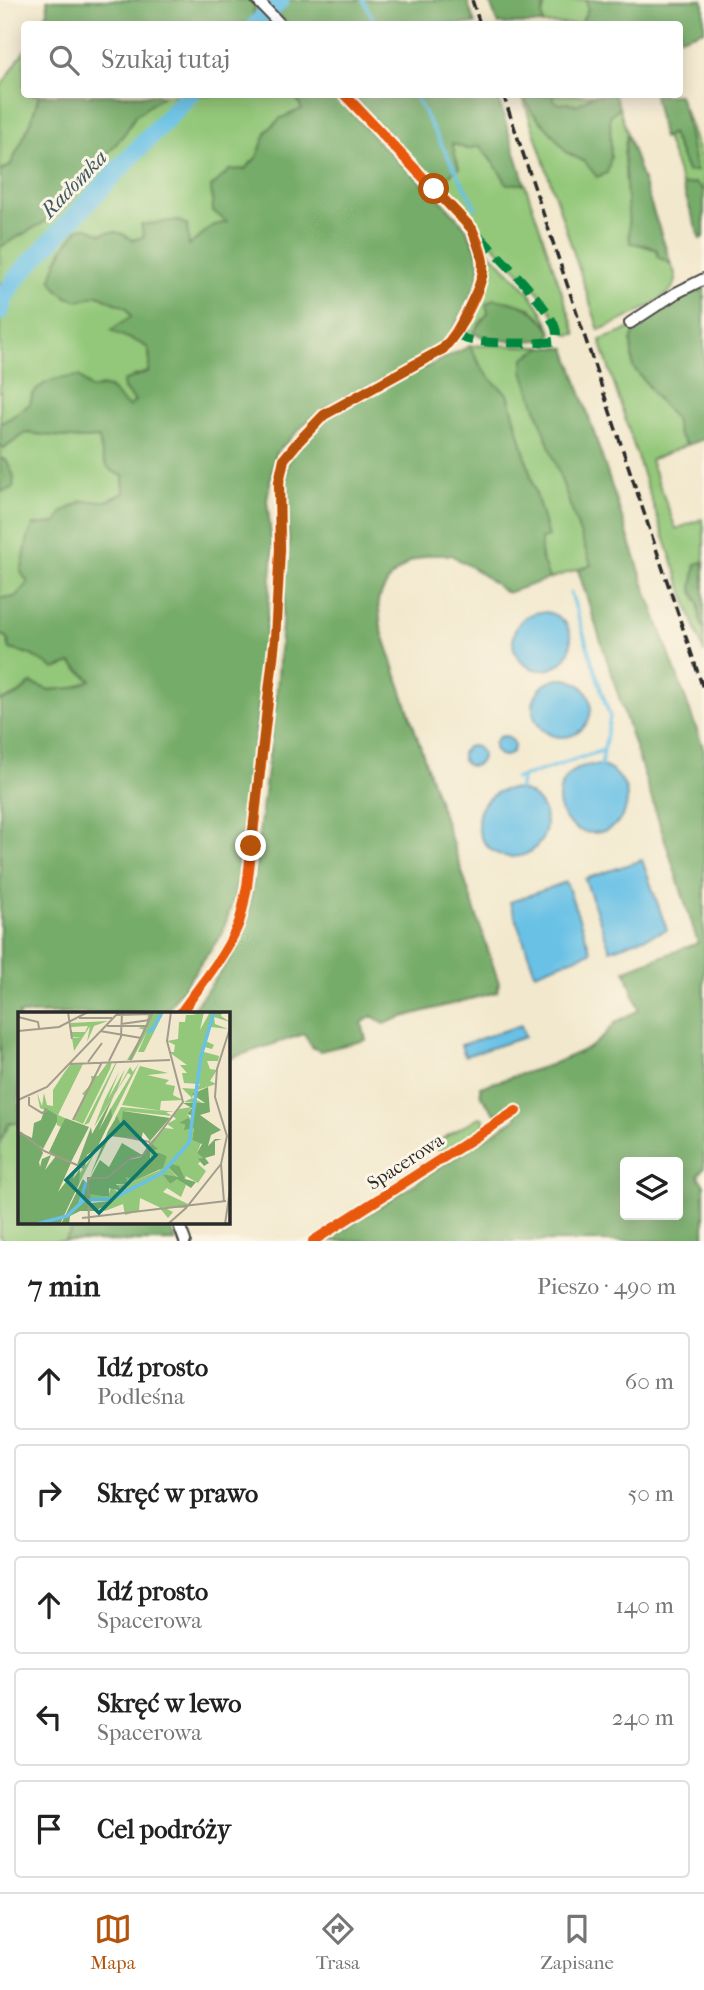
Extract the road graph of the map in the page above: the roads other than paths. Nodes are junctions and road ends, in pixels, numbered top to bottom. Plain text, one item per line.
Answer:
1 (259, 1) edge
2 (277, 21) edge
3 (349, 98) edge
4 (704, 279) edge
5 (630, 323) dead end
6 (181, 1012) edge
7 (516, 1111) dead end
8 (179, 1224) edge
9 (184, 1241) edge
10 (313, 1241) edge

1 - 2 street
3 - 6 street
4 - 5 street
7 - 10 street, Spacerowa
8 - 9 street

